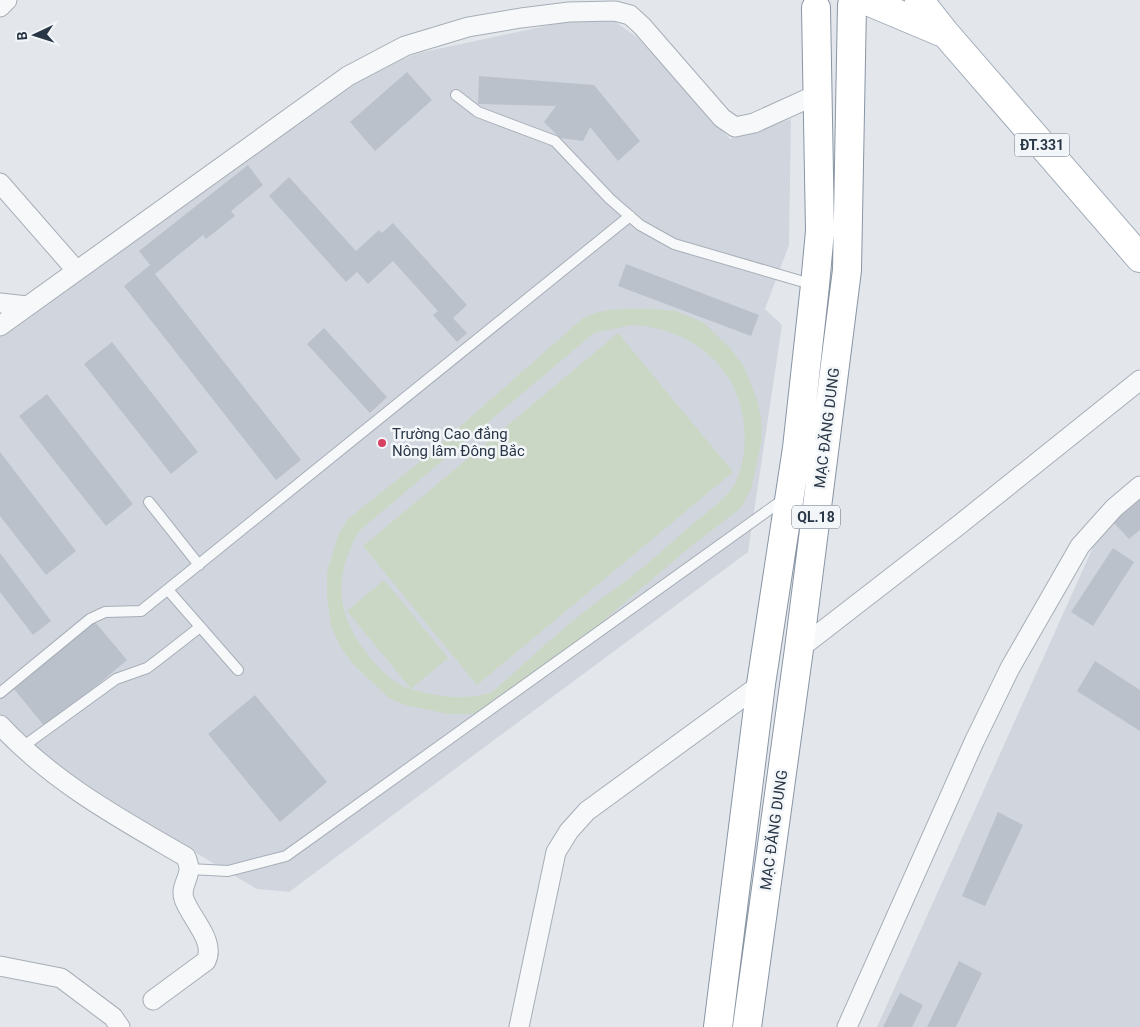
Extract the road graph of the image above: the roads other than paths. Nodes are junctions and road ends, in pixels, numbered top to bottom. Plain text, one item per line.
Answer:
1 (7, 0) edge
2 (920, 0) edge
3 (859, 2) edge
4 (809, 4) edge
5 (0, 7) edge
6 (945, 33) junction
7 (818, 94) junction
8 (456, 95) dead end
9 (0, 183) edge
10 (630, 216) junction
11 (1140, 258) edge
12 (76, 270) junction
13 (815, 285) junction
14 (0, 303) edge
15 (27, 306) junction
16 (0, 326) edge
17 (1140, 380) edge
18 (1140, 486) edge
19 (789, 495) junction
20 (149, 502) dead end
21 (199, 564) junction
22 (168, 590) junction
23 (200, 627) junction
24 (799, 649) junction
25 (238, 670) dead end
26 (761, 684) junction
27 (0, 693) edge
28 (0, 725) edge
29 (21, 748) junction
30 (189, 869) junction
31 (0, 966) edge
32 (153, 1000) dead end
33 (120, 1027) edge
34 (519, 1027) edge
35 (718, 1027) edge
36 (747, 1027) edge
37 (847, 1027) edge

1 - 5 street
2 - 6 main road, ĐT.331
3 - 4 main road, QL.18
3 - 6 main road, ĐT.331
3 - 24 main road, MẠC ĐĂNG DUNG / QL.18
4 - 7 main road, MẠC ĐĂNG DUNG / QL.18
6 - 11 main road, ĐT.331
7 - 12 street
7 - 13 main road, MẠC ĐĂNG DUNG / QL.18
8 - 10 lane
9 - 12 street
10 - 13 lane
10 - 21 lane
12 - 15 street
13 - 19 main road, MẠC ĐĂNG DUNG / QL.18
14 - 15 street
15 - 16 street
17 - 24 street
18 - 37 street
19 - 26 main road, MẠC ĐĂNG DUNG / QL.18
19 - 30 lane
20 - 21 lane
21 - 22 lane
22 - 23 lane
22 - 27 lane
23 - 25 lane
23 - 29 lane
24 - 36 main road, MẠC ĐĂNG DUNG / QL.18
26 - 34 street
26 - 35 main road, MẠC ĐĂNG DUNG / QL.18
28 - 29 street
29 - 30 street
30 - 32 street
31 - 33 street

